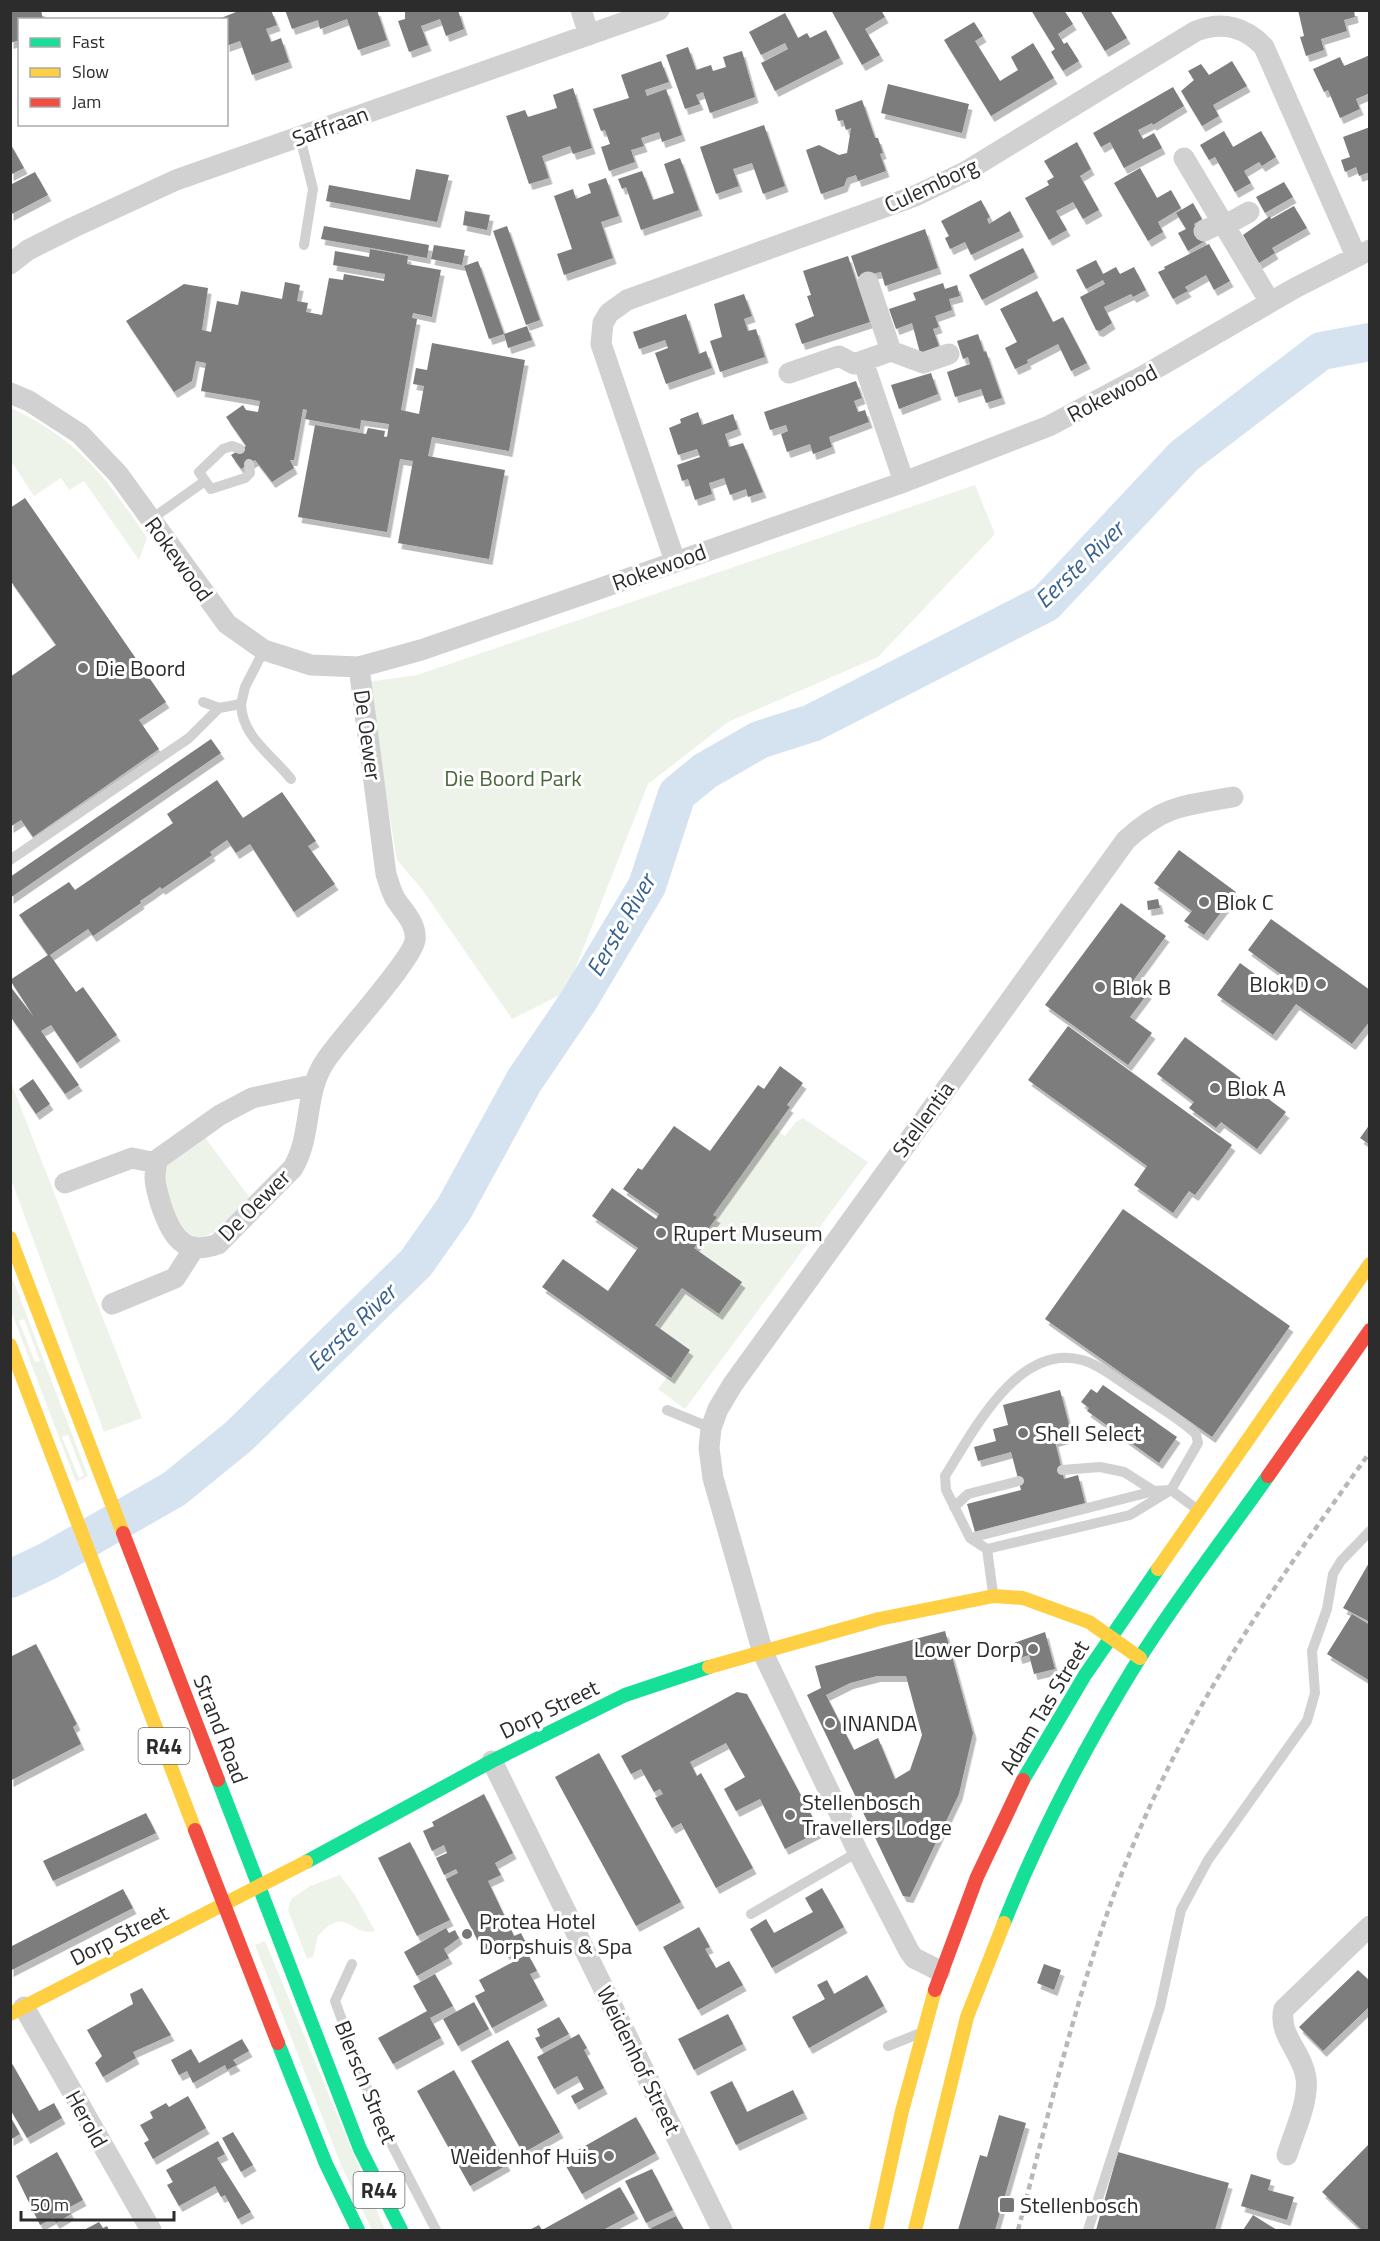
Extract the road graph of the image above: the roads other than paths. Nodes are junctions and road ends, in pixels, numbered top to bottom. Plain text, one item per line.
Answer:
1 (581, 10) edge
2 (659, 10) edge
3 (590, 35) junction
4 (300, 137) junction
5 (1184, 158) dead end
6 (1249, 212) dead end
7 (1217, 226) junction
8 (304, 245) dead end
9 (1363, 253) edge
10 (10, 264) edge
11 (868, 282) dead end
12 (1270, 302) junction
13 (891, 351) junction
14 (950, 354) dead end
15 (864, 361) junction
16 (789, 373) dead end
17 (10, 393) edge
18 (240, 449) dead end
19 (249, 464) dead end
20 (205, 481) junction
21 (904, 482) junction
22 (150, 520) junction
23 (675, 561) junction
24 (264, 650) junction
25 (359, 667) junction
26 (203, 702) dead end
27 (241, 704) junction
28 (219, 708) junction
29 (291, 779) dead end
30 (1233, 796) dead end
31 (10, 860) edge
32 (312, 1085) junction
33 (156, 1163) junction
34 (65, 1183) dead end
35 (10, 1238) edge
36 (195, 1248) junction
37 (1370, 1264) edge
38 (112, 1304) dead end
39 (1370, 1330) edge
40 (10, 1345) edge
41 (667, 1410) dead end
42 (711, 1428) junction
43 (1062, 1470) dead end
44 (1019, 1482) dead end
45 (1171, 1490) junction
46 (1154, 1491) junction
47 (954, 1507) junction
48 (1198, 1510) junction
49 (1370, 1531) edge
50 (970, 1538) junction
51 (987, 1549) junction
52 (994, 1596) junction
53 (1110, 1637) junction
54 (763, 1653) junction
55 (1140, 1658) junction
56 (492, 1761) junction
57 (858, 1852) junction
58 (258, 1888) junction
59 (224, 1906) junction
60 (751, 1914) dead end
61 (1370, 1926) edge
62 (351, 1964) dead end
63 (940, 1971) junction
64 (17, 2010) edge
65 (922, 2032) junction
66 (888, 2046) dead end
67 (1287, 2155) dead end
68 (151, 2230) edge
69 (358, 2230) edge
70 (401, 2230) edge
71 (436, 2230) edge
72 (722, 2230) edge
73 (876, 2230) edge
74 (915, 2230) edge
75 (1088, 2230) edge

1 - 3 street
2 - 3 street, Saffraan
3 - 4 street, Saffraan
4 - 8 lane
4 - 10 street, Saffraan
5 - 7 street
6 - 7 street
7 - 12 street
9 - 12 street, Rokewood
9 - 23 street, Culemborg
11 - 13 street
12 - 21 street, Rokewood
13 - 14 street
13 - 15 street
15 - 16 street
15 - 21 street
17 - 22 street, Rokewood
18 - 20 lane
19 - 20 lane
20 - 22 lane
21 - 23 street, Rokewood
22 - 24 street, Rokewood
23 - 25 street, Rokewood
24 - 25 street, Rokewood
24 - 27 lane
25 - 32 street, De Oewer
26 - 28 lane
27 - 28 lane
27 - 29 lane
28 - 31 lane
30 - 42 street, Stellentia
32 - 33 street
32 - 36 street, De Oewer
33 - 34 street
33 - 36 street, De Oewer
35 - 58 main road, Strand Road / R44
36 - 38 street
37 - 48 main road, Adam Tas Street
39 - 55 main road
40 - 59 main road, R44
41 - 42 lane
42 - 54 street, Stellentia
43 - 46 lane
44 - 47 lane
45 - 46 lane
45 - 47 lane
45 - 48 lane
45 - 51 lane
46 - 50 lane
47 - 50 lane
48 - 53 main road, Adam Tas Street
49 - 75 lane
50 - 51 lane
51 - 52 lane
52 - 53 main road, Dorp Street
52 - 54 main road, Dorp Street
53 - 55 main road, Dorp Street
53 - 63 main road, Adam Tas Street
54 - 56 main road, Dorp Street
54 - 57 street, Stellentia
55 - 74 main road
56 - 58 main road, Dorp Street
56 - 72 street, Weidenhof Street
57 - 60 lane
57 - 63 street, Stellentia
58 - 59 main road, Dorp Street
58 - 70 main road, Strand Road / R44
59 - 64 main road, Dorp Street
59 - 69 main road, R44
61 - 67 street
62 - 71 lane, Blersch Street
63 - 65 main road, Adam Tas Street
64 - 68 street, Herold
65 - 66 lane
65 - 73 main road, Adam Tas Street

